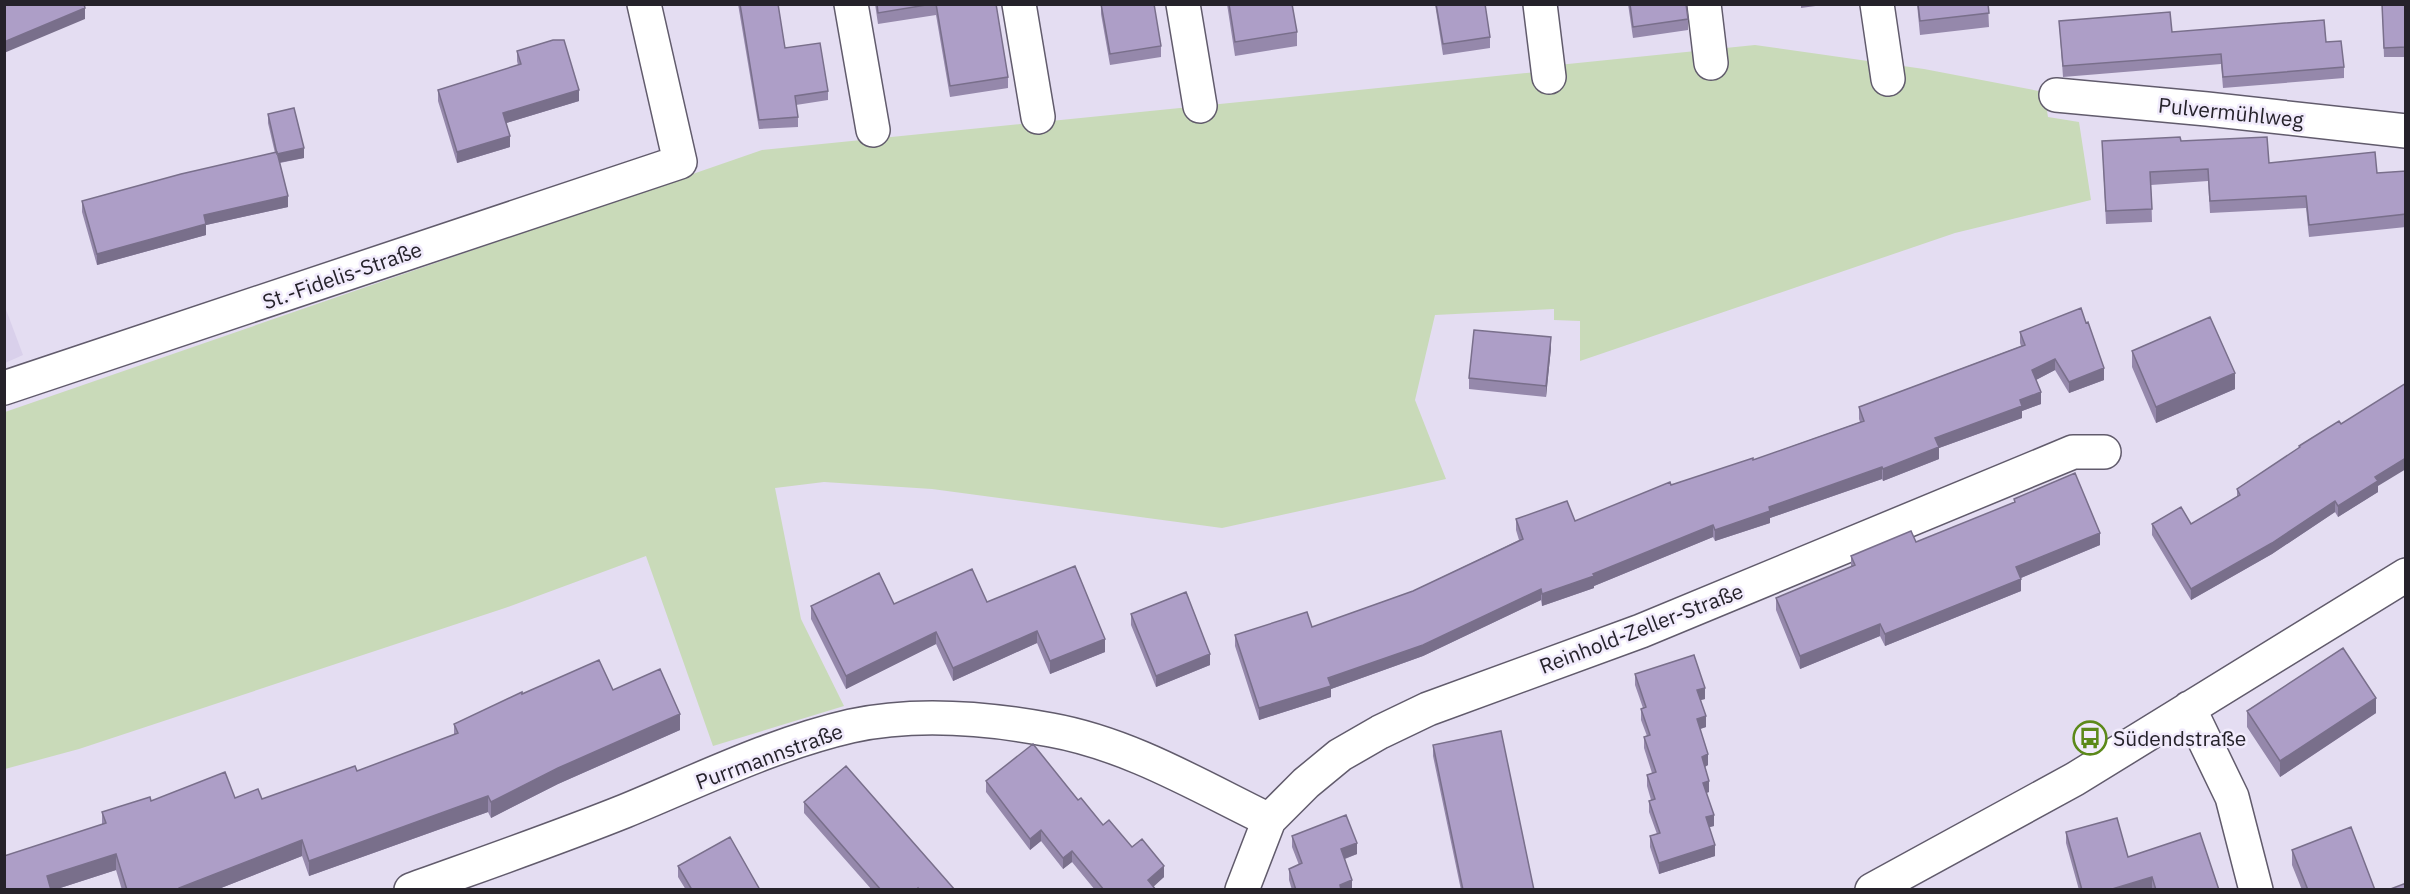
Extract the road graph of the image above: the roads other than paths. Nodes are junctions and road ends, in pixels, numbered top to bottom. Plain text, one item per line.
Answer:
1 (644, 4) edge
2 (851, 4) edge
3 (1019, 4) edge
4 (1183, 4) edge
5 (1540, 4) edge
6 (1704, 4) edge
7 (1877, 4) edge
8 (1711, 63) dead end
9 (1549, 77) dead end
10 (1888, 79) dead end
11 (2056, 95) dead end
12 (1200, 106) dead end
13 (1038, 117) dead end
14 (873, 130) dead end
15 (2406, 131) edge
16 (4, 388) edge
17 (2104, 452) dead end
18 (2406, 574) edge
19 (2189, 708) junction
20 (1269, 820) junction
21 (411, 890) edge
22 (1242, 890) edge
23 (1872, 890) edge
24 (2256, 890) edge

1 - 16 street, St.-Fidelis-Straße
2 - 14 street
3 - 13 street
4 - 12 street
5 - 9 street
6 - 8 street
7 - 10 street
11 - 15 street, Pulvermühlweg
17 - 20 street, Reinhold-Zeller-Straße
18 - 19 street
19 - 23 street
19 - 24 street
20 - 21 street, Purrmannstraße
20 - 22 street, Reinhold-Zeller-Straße

